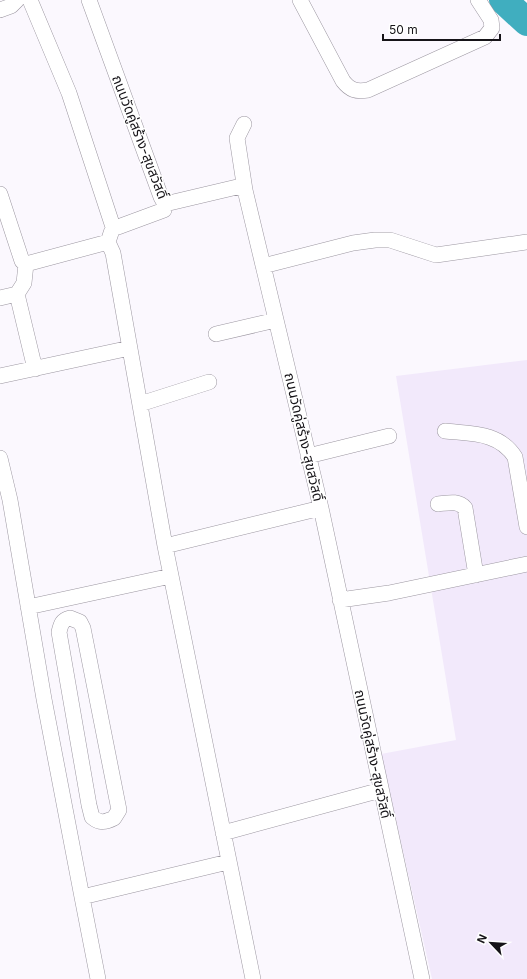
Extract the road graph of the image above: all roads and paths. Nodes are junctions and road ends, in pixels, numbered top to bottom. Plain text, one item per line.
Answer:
1 (17, 0) edge
2 (30, 0) edge
3 (89, 0) edge
4 (300, 0) edge
5 (478, 0) edge
6 (0, 10) edge
7 (244, 124) dead end
8 (245, 190) junction
9 (0, 194) edge
10 (165, 204) junction
11 (112, 227) junction
12 (108, 242) junction
13 (527, 242) edge
14 (26, 264) junction
15 (263, 266) junction
16 (17, 294) junction
17 (0, 298) edge
18 (276, 320) junction
19 (216, 334) dead end
20 (130, 348) junction
21 (35, 369) junction
22 (0, 376) edge
23 (209, 382) dead end
24 (140, 404) junction
25 (445, 431) dead end
26 (390, 436) dead end
27 (308, 456) junction
28 (0, 458) edge
29 (438, 504) dead end
30 (321, 508) junction
31 (527, 527) edge
32 (165, 546) junction
33 (527, 564) edge
34 (476, 575) junction
35 (171, 576) junction
36 (340, 600) junction
37 (28, 607) junction
38 (381, 790) junction
39 (89, 805) junction
40 (65, 811) junction
41 (223, 833) junction
42 (228, 862) junction
43 (82, 897) junction
44 (98, 979) edge
45 (253, 979) edge
46 (422, 979) edge

1 - 6 street
2 - 11 street
3 - 10 street, ถนนวัดคู่สร้าง-สุขสวัสดิ์
4 - 5 street
7 - 8 street
8 - 10 street, ถนนวัดคู่สร้าง-สุขสวัสดิ์
8 - 15 street, ถนนวัดคู่สร้าง-สุขสวัสดิ์
9 - 14 street
10 - 11 street
11 - 12 street
12 - 14 street
12 - 20 street
13 - 15 street
14 - 16 street
15 - 18 street, ถนนวัดคู่สร้าง-สุขสวัสดิ์
16 - 17 street
16 - 21 street
18 - 19 street
18 - 27 street, ถนนวัดคู่สร้าง-สุขสวัสดิ์
20 - 21 street
20 - 24 street
21 - 22 street
23 - 24 street
24 - 32 street
25 - 31 street
26 - 27 street
27 - 30 street, ถนนวัดคู่สร้าง-สุขสวัสดิ์
28 - 37 street
29 - 34 street
30 - 32 street
30 - 36 street, ถนนวัดคู่สร้าง-สุขสวัสดิ์
32 - 35 street
33 - 34 street
34 - 36 street
35 - 37 street
35 - 41 street
36 - 38 street, ถนนวัดคู่สร้าง-สุขสวัสดิ์
37 - 40 street
38 - 41 street
38 - 46 street, ถนนวัดคู่สร้าง-สุขสวัสดิ์
39 - 39 street
39 - 40 street
40 - 43 street
41 - 42 street
42 - 43 street
42 - 45 street
43 - 44 street

